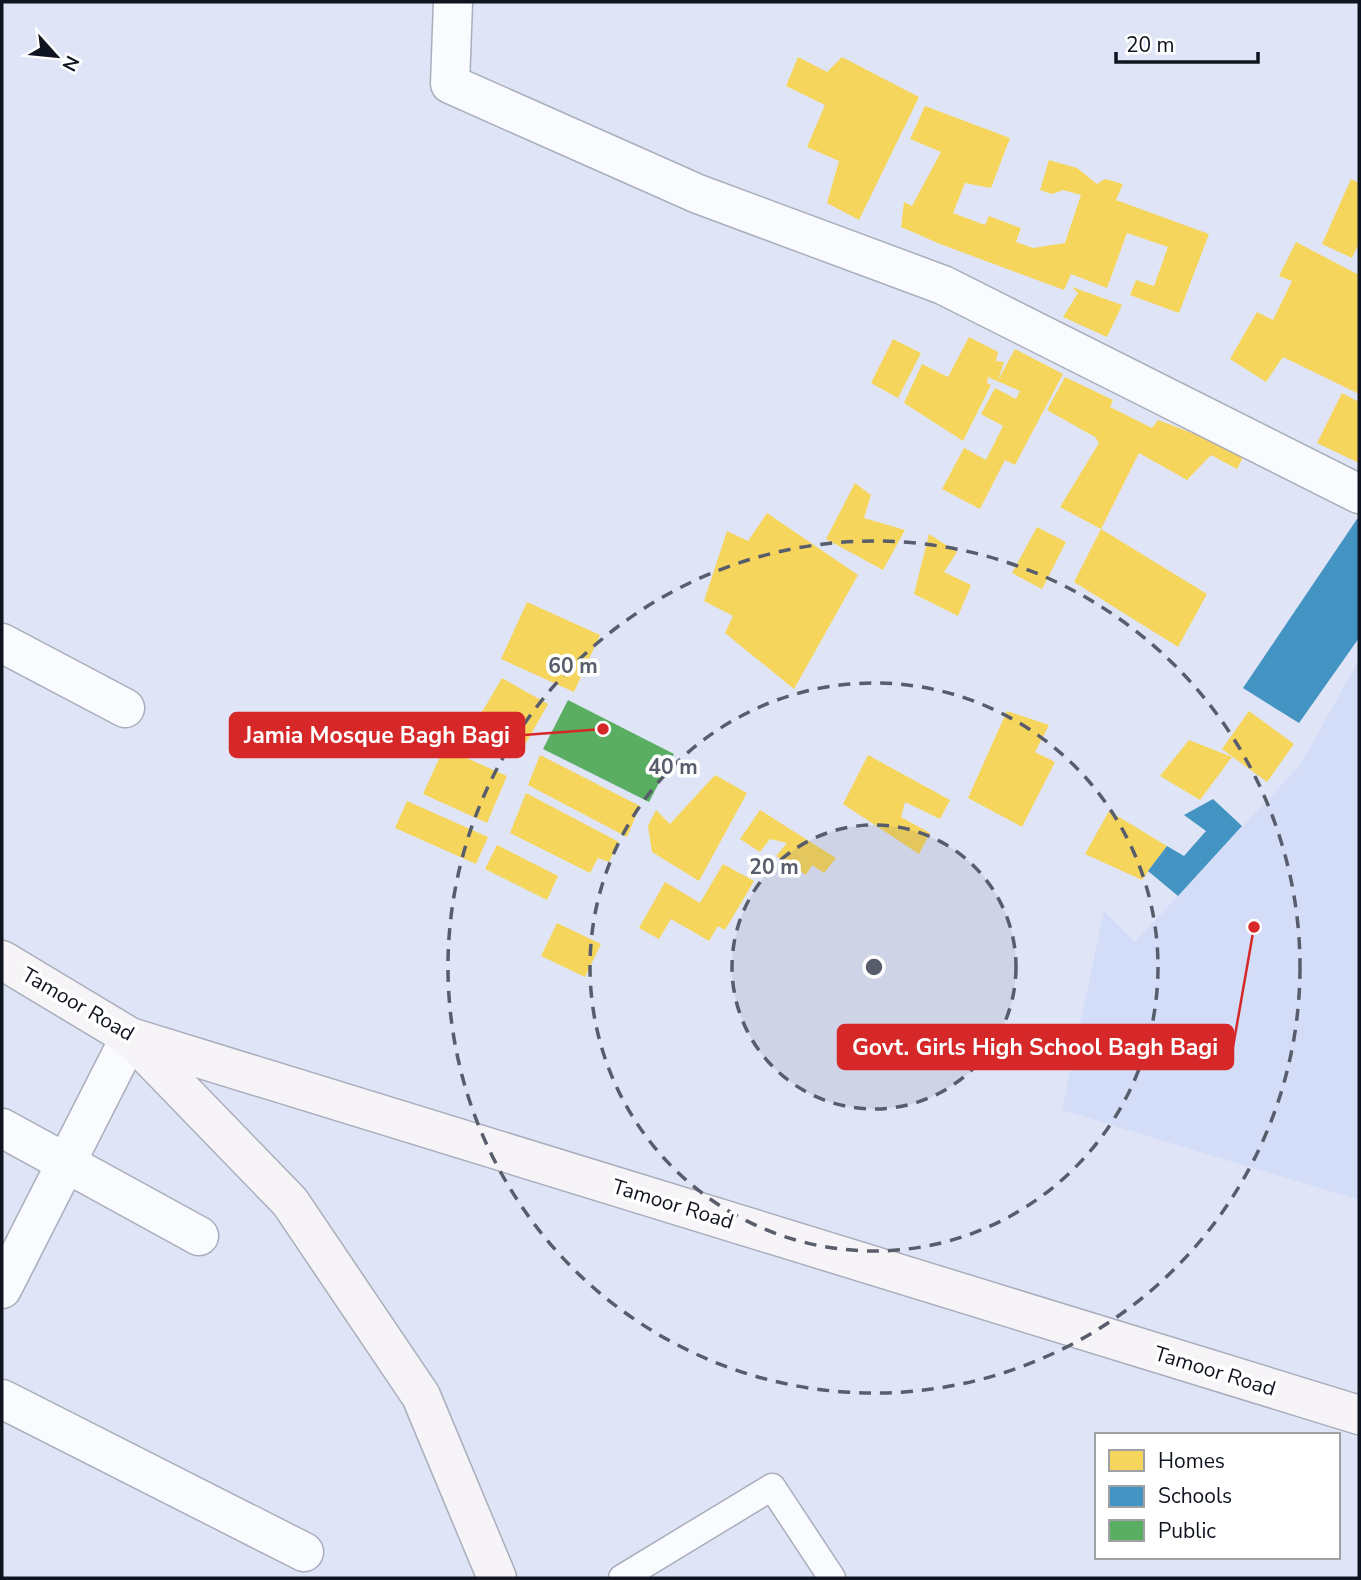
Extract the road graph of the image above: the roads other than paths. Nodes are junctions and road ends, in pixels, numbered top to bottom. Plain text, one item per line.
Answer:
1 (453, 2) edge
2 (1359, 494) edge
3 (2, 643) edge
4 (125, 708) dead end
5 (2, 961) edge
6 (130, 1037) junction
7 (2, 1128) edge
8 (66, 1164) junction
9 (199, 1236) dead end
10 (2, 1289) edge
11 (2, 1399) edge
12 (1359, 1415) edge
13 (304, 1552) dead end
14 (497, 1578) edge
15 (622, 1578) edge
16 (832, 1578) edge

1 - 2 street
3 - 4 street
5 - 6 street, Tamoor Road
6 - 8 street
6 - 12 street, Tamoor Road
6 - 14 street
7 - 8 street
8 - 9 street
8 - 10 street
11 - 13 street
15 - 16 lane

